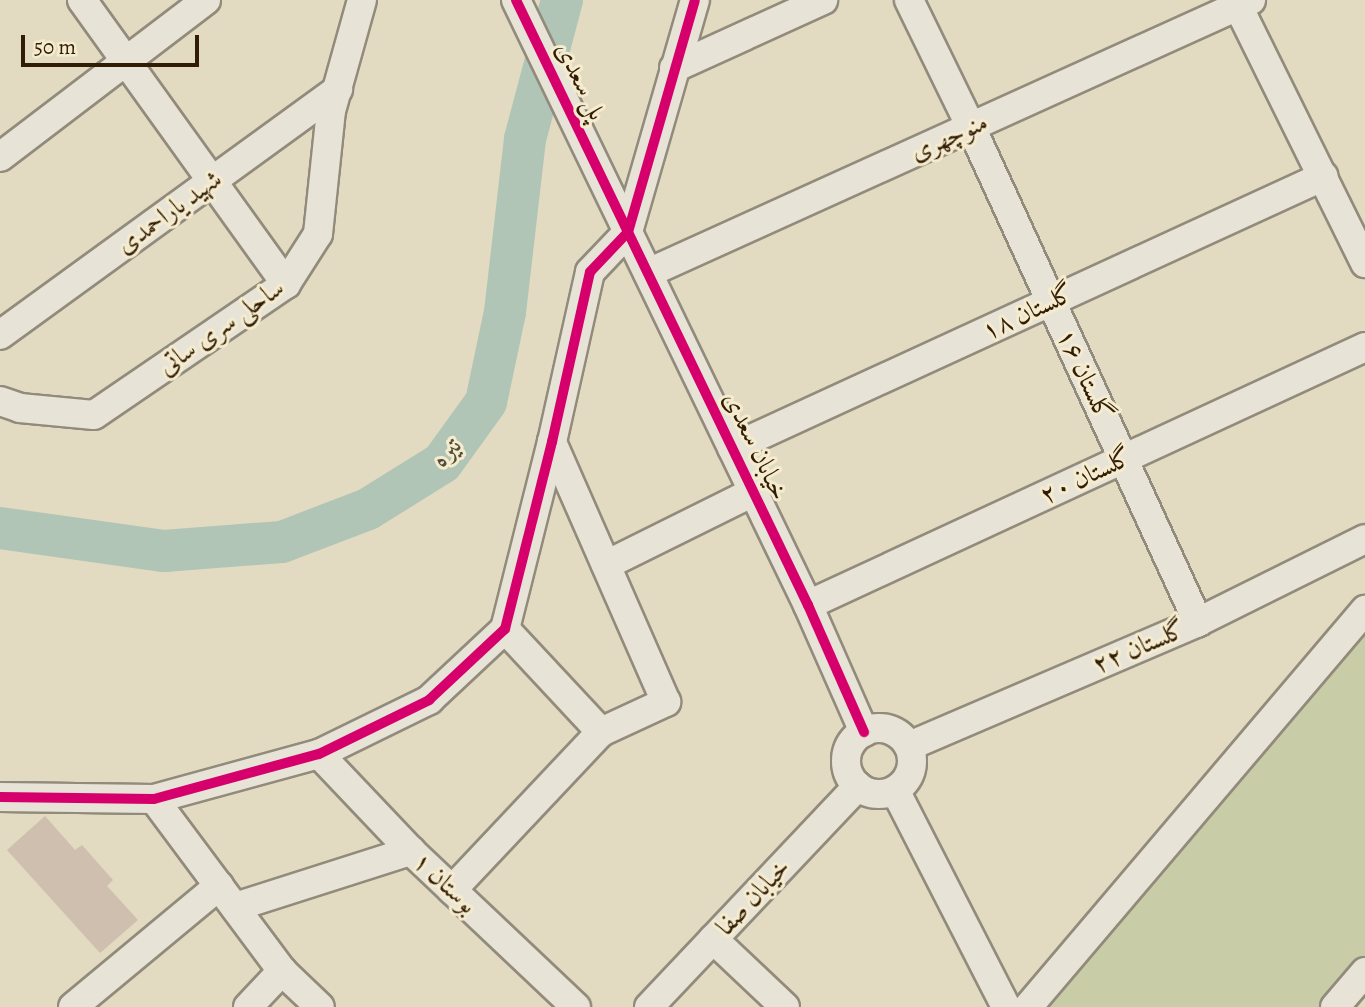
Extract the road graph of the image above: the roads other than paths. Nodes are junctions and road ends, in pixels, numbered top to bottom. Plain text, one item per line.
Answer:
1 (82, 0) edge
2 (206, 0) edge
3 (362, 0) edge
4 (516, 0) edge
5 (695, 0) edge
6 (824, 0) edge
7 (909, 0) edge
8 (1233, 5) edge
9 (126, 61) junction
10 (674, 68) junction
11 (338, 89) junction
12 (971, 127) junction
13 (0, 157) edge
14 (1324, 176) junction
15 (212, 180) junction
16 (604, 182) joint
17 (628, 232) junction
18 (1365, 262) edge
19 (648, 273) junction
20 (286, 284) junction
21 (1051, 302) junction
22 (0, 335) edge
23 (1365, 347) edge
24 (0, 401) edge
25 (552, 442) junction
26 (732, 449) junction
27 (1123, 459) junction
28 (753, 492) junction
29 (1365, 539) edge
30 (606, 565) junction
31 (808, 605) junction
32 (1365, 610) edge
33 (1198, 622) junction
34 (505, 629) junction
35 (601, 732) junction
36 (864, 732) junction
37 (909, 746) junction
38 (319, 754) junction
39 (858, 786) junction
40 (895, 790) junction
41 (0, 797) edge
42 (154, 799) junction
43 (411, 851) junction
44 (452, 890) junction
45 (227, 896) junction
46 (713, 939) junction
47 (282, 971) junction
48 (1365, 972) edge
49 (73, 1007) edge
50 (248, 1007) edge
51 (320, 1007) edge
52 (576, 1007) edge
53 (649, 1007) edge
54 (785, 1007) edge
55 (1006, 1007) edge
56 (1028, 1007) edge
57 (1335, 1007) edge

1 - 9 street
2 - 9 street
3 - 11 street, ساحلی سری ساتی
4 - 16 street, پل سعدی
5 - 10 street
6 - 10 street
7 - 12 street, گلستان ۱۶
8 - 12 street, منوچهری
8 - 14 street
9 - 13 street
9 - 15 street
10 - 17 street
11 - 15 street, شهید یاراحمدی
11 - 20 street, ساحلی سری ساتی
12 - 19 street, منوچهری
12 - 21 street, گلستان ۱۶
14 - 18 street
14 - 21 street, گلستان ۱۸
15 - 20 street
15 - 22 street, شهید یاراحمدی
16 - 17 street, خیابان سعدی
17 - 19 street, خیابان سعدی
17 - 25 street
19 - 26 street, خیابان سعدی
20 - 24 street, ساحلی سری ساتی
21 - 26 street, گلستان ۱۸
21 - 27 street, گلستان ۱۶
23 - 27 street, گلستان ۲۰
25 - 30 street
25 - 34 street
26 - 28 street, خیابان سعدی
27 - 31 street, گلستان ۲۰
27 - 33 street, گلستان ۱۶
28 - 30 street
28 - 31 street, خیابان سعدی
29 - 33 street, گلستان ۲۲
30 - 35 street
31 - 36 street, خیابان سعدی
32 - 56 street
33 - 37 street, گلستان ۲۲
34 - 35 street
34 - 38 street
35 - 44 street
36 - 37 street
36 - 39 street
37 - 40 street
38 - 42 street
38 - 43 street, بوستان ۱
39 - 40 street
39 - 46 street, خیابان صفا
40 - 55 street
41 - 42 street
42 - 45 street
43 - 44 street, بوستان ۱
43 - 45 street
44 - 52 street, بوستان ۱
45 - 47 street
45 - 49 street
46 - 53 street, خیابان صفا
46 - 54 street
47 - 50 street
47 - 51 street
48 - 57 street

